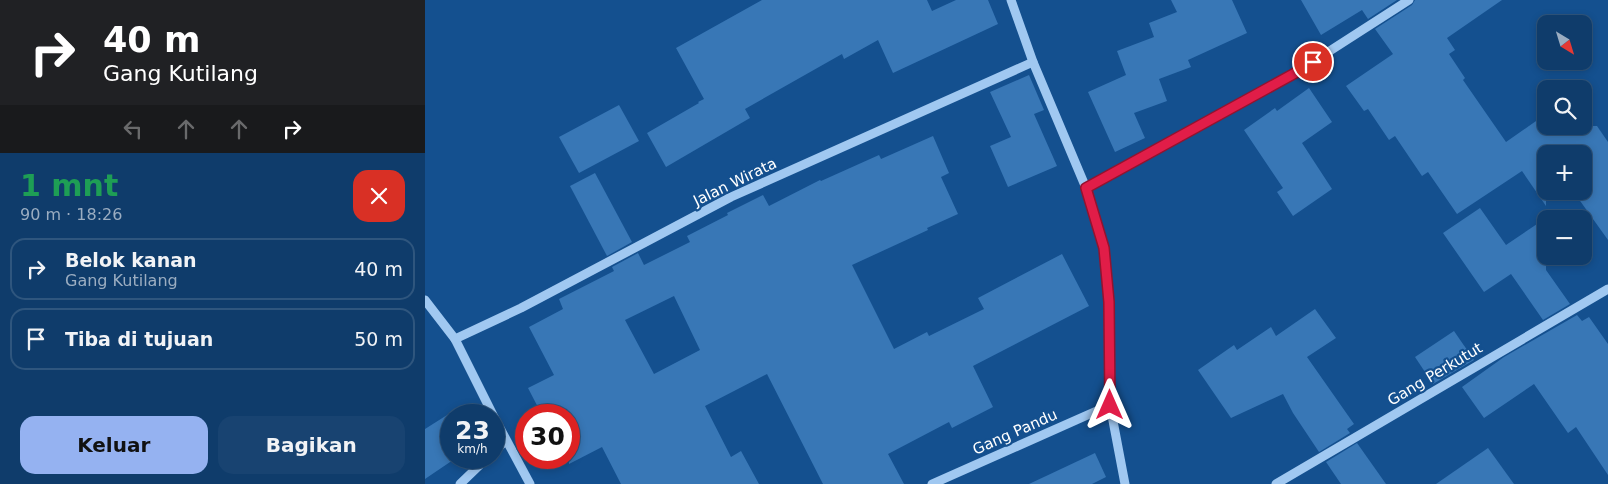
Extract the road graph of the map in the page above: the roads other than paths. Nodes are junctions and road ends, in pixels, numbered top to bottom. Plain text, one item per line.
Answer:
1 (1011, 0) edge
2 (1409, 0) edge
3 (1033, 62) junction
4 (1086, 188) junction
5 (1608, 289) edge
6 (425, 300) edge
7 (455, 339) junction
8 (487, 404) edge
9 (1110, 405) junction
10 (505, 441) edge
11 (476, 469) edge
12 (460, 484) edge
13 (530, 484) edge
14 (932, 484) edge
15 (1125, 484) edge
16 (1276, 484) edge

1 - 3 street
2 - 4 street
3 - 4 street
3 - 7 street, Jalan Wirata
4 - 9 street
5 - 16 street, Gang Perkutut
6 - 7 street
7 - 8 street
9 - 14 street, Gang Pandu
9 - 15 street
10 - 13 street
11 - 12 street

